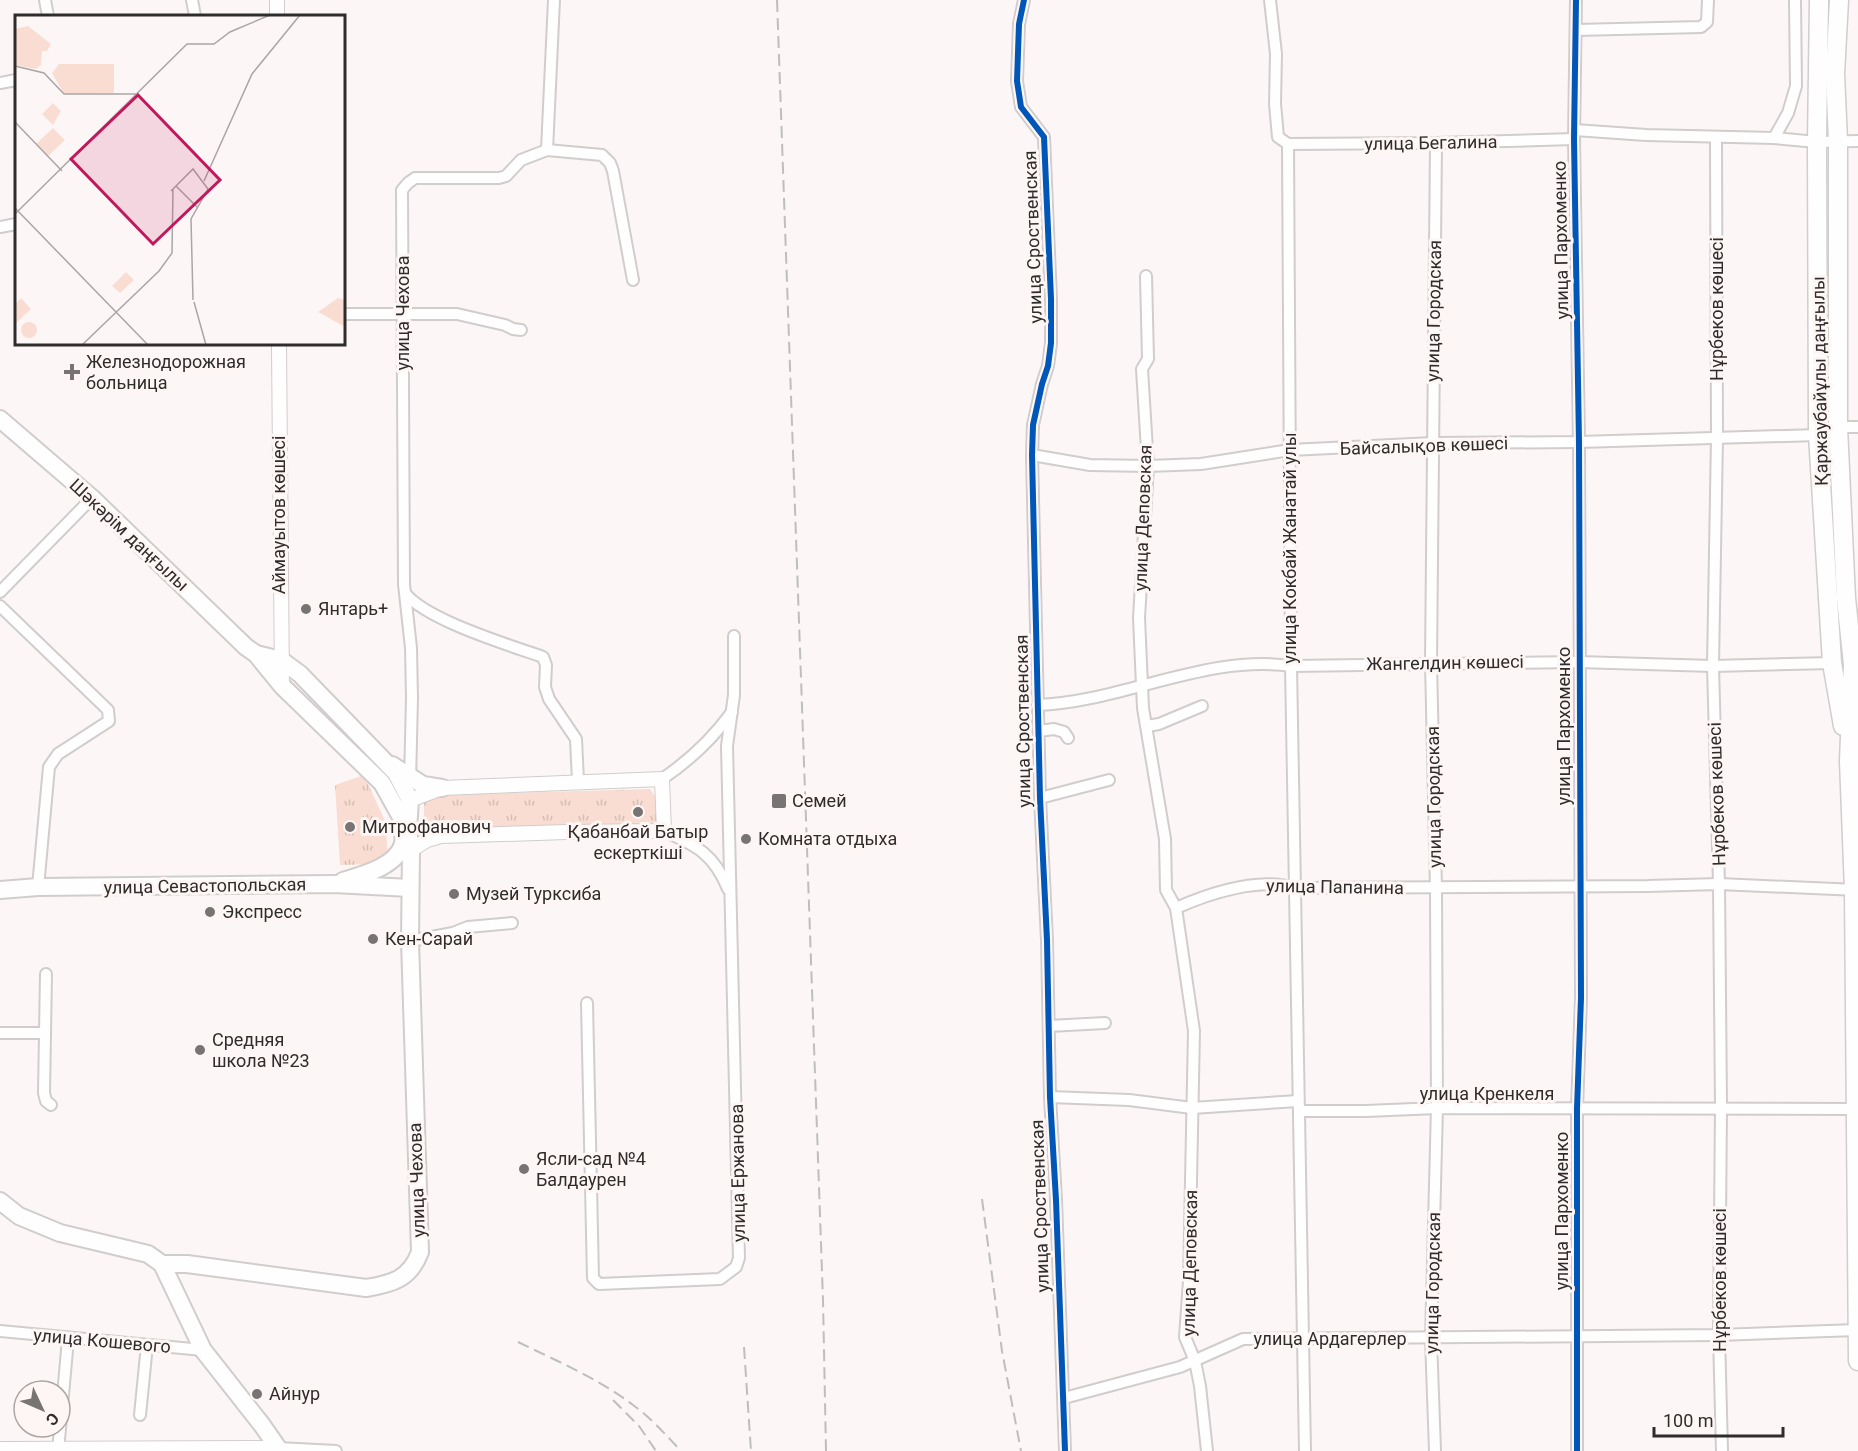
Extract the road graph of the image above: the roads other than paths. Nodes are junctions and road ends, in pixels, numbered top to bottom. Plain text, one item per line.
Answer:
1 (45, 0) edge
2 (192, 0) edge
3 (554, 0) edge
4 (1024, 0) edge
5 (1270, 0) edge
6 (1576, 0) edge
7 (1708, 0) edge
8 (1796, 0) edge
9 (1819, 0) edge
10 (1839, 0) edge
11 (48, 15) edge
12 (195, 15) edge
13 (1576, 30) junction
14 (15, 80) edge
15 (0, 83) edge
16 (1575, 134) junction
17 (1716, 138) junction
18 (1774, 138) junction
19 (1838, 141) junction
20 (1858, 141) edge
21 (1817, 142) junction
22 (1436, 143) junction
23 (1288, 144) junction
24 (547, 150) junction
25 (15, 224) edge
26 (0, 227) edge
27 (1146, 276) dead end
28 (633, 280) dead end
29 (345, 314) edge
30 (403, 314) junction
31 (521, 330) dead end
32 (279, 345) edge
33 (0, 419) edge
34 (1838, 427) junction
35 (1858, 427) edge
36 (1818, 435) junction
37 (1717, 438) junction
38 (1578, 442) junction
39 (1433, 443) junction
40 (1290, 450) junction
41 (1032, 455) junction
42 (1148, 466) junction
43 (92, 498) junction
44 (0, 592) edge
45 (405, 593) junction
46 (0, 606) edge
47 (734, 636) dead end
48 (256, 654) junction
49 (281, 660) junction
50 (1578, 662) junction
51 (1431, 663) junction
52 (1832, 663) junction
53 (1856, 664) edge
54 (1291, 666) junction
55 (1713, 666) junction
56 (282, 686) junction
57 (1142, 686) junction
58 (1037, 705) junction
59 (1202, 706) dead end
60 (733, 712) junction
61 (1147, 726) junction
62 (1039, 731) junction
63 (1068, 738) dead end
64 (381, 758) junction
65 (1849, 761) junction
66 (410, 776) junction
67 (662, 778) junction
68 (1109, 780) dead end
69 (578, 781) junction
70 (442, 788) junction
71 (1040, 798) junction
72 (410, 800) junction
73 (405, 824) junction
74 (664, 831) junction
75 (441, 836) junction
76 (411, 850) junction
77 (334, 884) junction
78 (1719, 884) junction
79 (1580, 885) junction
80 (38, 887) junction
81 (410, 888) junction
82 (1295, 888) junction
83 (1436, 888) junction
84 (0, 890) edge
85 (1856, 890) edge
86 (731, 898) junction
87 (1176, 908) junction
88 (512, 923) dead end
89 (410, 941) junction
90 (46, 974) dead end
91 (587, 1003) dead end
92 (1105, 1023) dead end
93 (1049, 1026) junction
94 (0, 1032) edge
95 (44, 1033) junction
96 (1050, 1096) junction
97 (51, 1106) dead end
98 (1299, 1106) junction
99 (1721, 1107) junction
100 (1192, 1108) junction
101 (1437, 1108) junction
102 (1577, 1109) junction
103 (1857, 1116) edge
104 (0, 1201) edge
105 (162, 1264) junction
106 (1857, 1330) edge
107 (0, 1331) edge
108 (1719, 1335) junction
109 (1577, 1336) junction
110 (1304, 1338) junction
111 (68, 1339) junction
112 (1431, 1339) junction
113 (147, 1345) junction
114 (1858, 1348) edge
115 (203, 1350) junction
116 (1195, 1361) junction
117 (1858, 1361) edge
118 (1064, 1398) junction
119 (140, 1415) dead end
120 (0, 1449) edge
121 (279, 1449) edge
122 (58, 1450) edge
123 (336, 1451) edge
124 (1065, 1451) edge
125 (1207, 1451) edge
126 (1305, 1451) edge
127 (1435, 1451) edge
128 (1577, 1451) edge
129 (1722, 1451) edge

1 - 11 street
2 - 12 street
3 - 24 street
4 - 41 street, улица Сроственская
5 - 23 street, улица Кокбай Жанатай улы
6 - 13 street, улица Пархоменко
7 - 13 street
8 - 18 street
9 - 21 highway, Қаржаубайұлы даңғылы
10 - 19 highway, Қаржаубайұлы даңғылы
13 - 16 street, улица Пархоменко
14 - 15 street
16 - 17 street, улица Бегалина
16 - 22 street, улица Бегалина
16 - 38 street, улица Пархоменко
17 - 18 street, улица Бегалина
17 - 37 street, Нұрбеков көшесі
18 - 21 street, улица Бегалина
19 - 20 street, улица Бегалина
19 - 21 street, улица Бегалина
19 - 34 highway, Қаржаубайұлы даңғылы
21 - 36 highway, Қаржаубайұлы даңғылы
22 - 23 street, улица Бегалина
22 - 39 street, улица Городская
23 - 40 street, улица Кокбай Жанатай улы
24 - 28 street, улица Чехова
24 - 30 street, улица Чехова
25 - 26 street
27 - 42 street, улица Деповская
29 - 30 street
30 - 31 street
30 - 45 street, улица Чехова
32 - 49 street, Аймауытов көшесі
33 - 43 main road, Шәкәрім даңғылы
34 - 35 street
34 - 53 highway, Қаржаубайұлы даңғылы
36 - 37 street, Байсалықов көшесі
36 - 52 highway, Қаржаубайұлы даңғылы
37 - 38 street, Байсалықов көшесі
37 - 55 street, Нұрбеков көшесі
38 - 39 street, Байсалықов көшесі
38 - 50 street, улица Пархоменко
39 - 40 street, Байсалықов көшесі
39 - 51 street, улица Городская
40 - 42 street, Байсалықов көшесі
40 - 54 street, улица Кокбай Жанатай улы
41 - 42 street, Байсалықов көшесі
41 - 58 street, улица Сроственская
42 - 57 street, улица Деповская
43 - 44 street
43 - 48 main road, Шәкәрім даңғылы
45 - 66 street, улица Чехова
45 - 69 street
46 - 80 street
47 - 60 street, улица Ержанова
48 - 49 main road, Шәкәрім даңғылы
48 - 56 main road, Шәкәрім даңғылы
49 - 56 street, Аймауытов көшесі
49 - 64 main road, Шәкәрім даңғылы
50 - 51 street, Жангелдин көшесі
50 - 55 street, Жангелдин көшесі
50 - 79 street, улица Пархоменко
51 - 54 street, Жангелдин көшесі
51 - 83 street, улица Городская
52 - 53 street, Жангелдин көшесі
52 - 55 street, Жангелдин көшесі
52 - 65 highway, Қаржаубайұлы даңғылы
53 - 65 highway, Қаржаубайұлы даңғылы
54 - 57 street, Жангелдин көшесі
54 - 82 street, улица Кокбай Жанатай улы
55 - 78 street, Нұрбеков көшесі
56 - 73 main road, Шәкәрім даңғылы
57 - 58 street, Жангелдин көшесі
57 - 61 street, улица Деповская
58 - 62 street, улица Сроственская
59 - 61 street
60 - 67 street
60 - 86 street, улица Ержанова
61 - 87 street, улица Деповская
62 - 63 street, улица Сроственская
62 - 71 street, улица Сроственская
64 - 66 main road
64 - 72 main road, Шәкәрім даңғылы
65 - 85 highway, Қаржаубайұлы даңғылы
66 - 70 main road
66 - 72 street, улица Чехова
67 - 69 street
67 - 74 street
68 - 71 street, улица Сроственская
69 - 70 street
70 - 72 street
71 - 93 street, улица Сроственская
72 - 73 main road, улица Чехова
73 - 75 street
73 - 76 main road, улица Чехова
73 - 77 main road
74 - 75 street
74 - 86 street
75 - 76 street
76 - 81 main road, улица Чехова
77 - 80 main road, улица Севастопольская
77 - 81 main road, улица Севастопольская
78 - 79 street, улица Папанина
78 - 85 street, улица Папанина
78 - 99 street, Нұрбеков көшесі
79 - 83 street, улица Папанина
79 - 102 street, улица Пархоменко
80 - 84 main road, улица Севастопольская
81 - 89 main road, улица Чехова
82 - 83 street, улица Папанина
82 - 87 street, улица Папанина
82 - 98 street, улица Кокбай Жанатай улы
83 - 101 street, улица Городская
85 - 103 highway, Қаржаубайұлы даңғылы
86 - 91 street, улица Ержанова
87 - 100 street, улица Деповская
88 - 89 street
89 - 105 main road, улица Чехова
90 - 95 street
92 - 93 street
93 - 96 street, улица Сроственская
94 - 95 street
95 - 97 street
96 - 100 street, улица Сроственская
96 - 118 street, улица Сроственская
98 - 100 street
98 - 101 street, улица Кренкеля
98 - 110 street, улица Кокбай Жанатай улы
99 - 102 street, улица Кренкеля
99 - 103 street, улица Кренкеля
99 - 108 street, Нұрбеков көшесі
100 - 116 street, улица Деповская
101 - 102 street, улица Кренкеля
101 - 112 street, улица Городская
102 - 109 street, улица Пархоменко
103 - 106 highway, Қаржаубайұлы даңғылы
104 - 105 main road
105 - 115 main road
106 - 108 street, улица Ардагерлер
106 - 114 highway, Қаржаубайұлы даңғылы
107 - 111 street, улица Кошевого
108 - 109 street, улица Ардагерлер
108 - 129 street, Нұрбеков көшесі
109 - 112 street, улица Ардагерлер
109 - 128 street, улица Пархоменко
110 - 112 street, улица Ардагерлер
110 - 116 street, улица Ардагерлер
110 - 126 street, улица Кокбай Жанатай улы
111 - 113 street, улица Кошевого
111 - 122 street
112 - 127 street, улица Городская
113 - 115 street, улица Кошевого
113 - 119 street
114 - 117 highway, Қаржаубайұлы даңғылы
115 - 121 main road
116 - 118 street, улица Ардагерлер
116 - 125 street, улица Деповская
118 - 124 street, улица Сроственская
120 - 122 street
121 - 122 street
121 - 123 street

